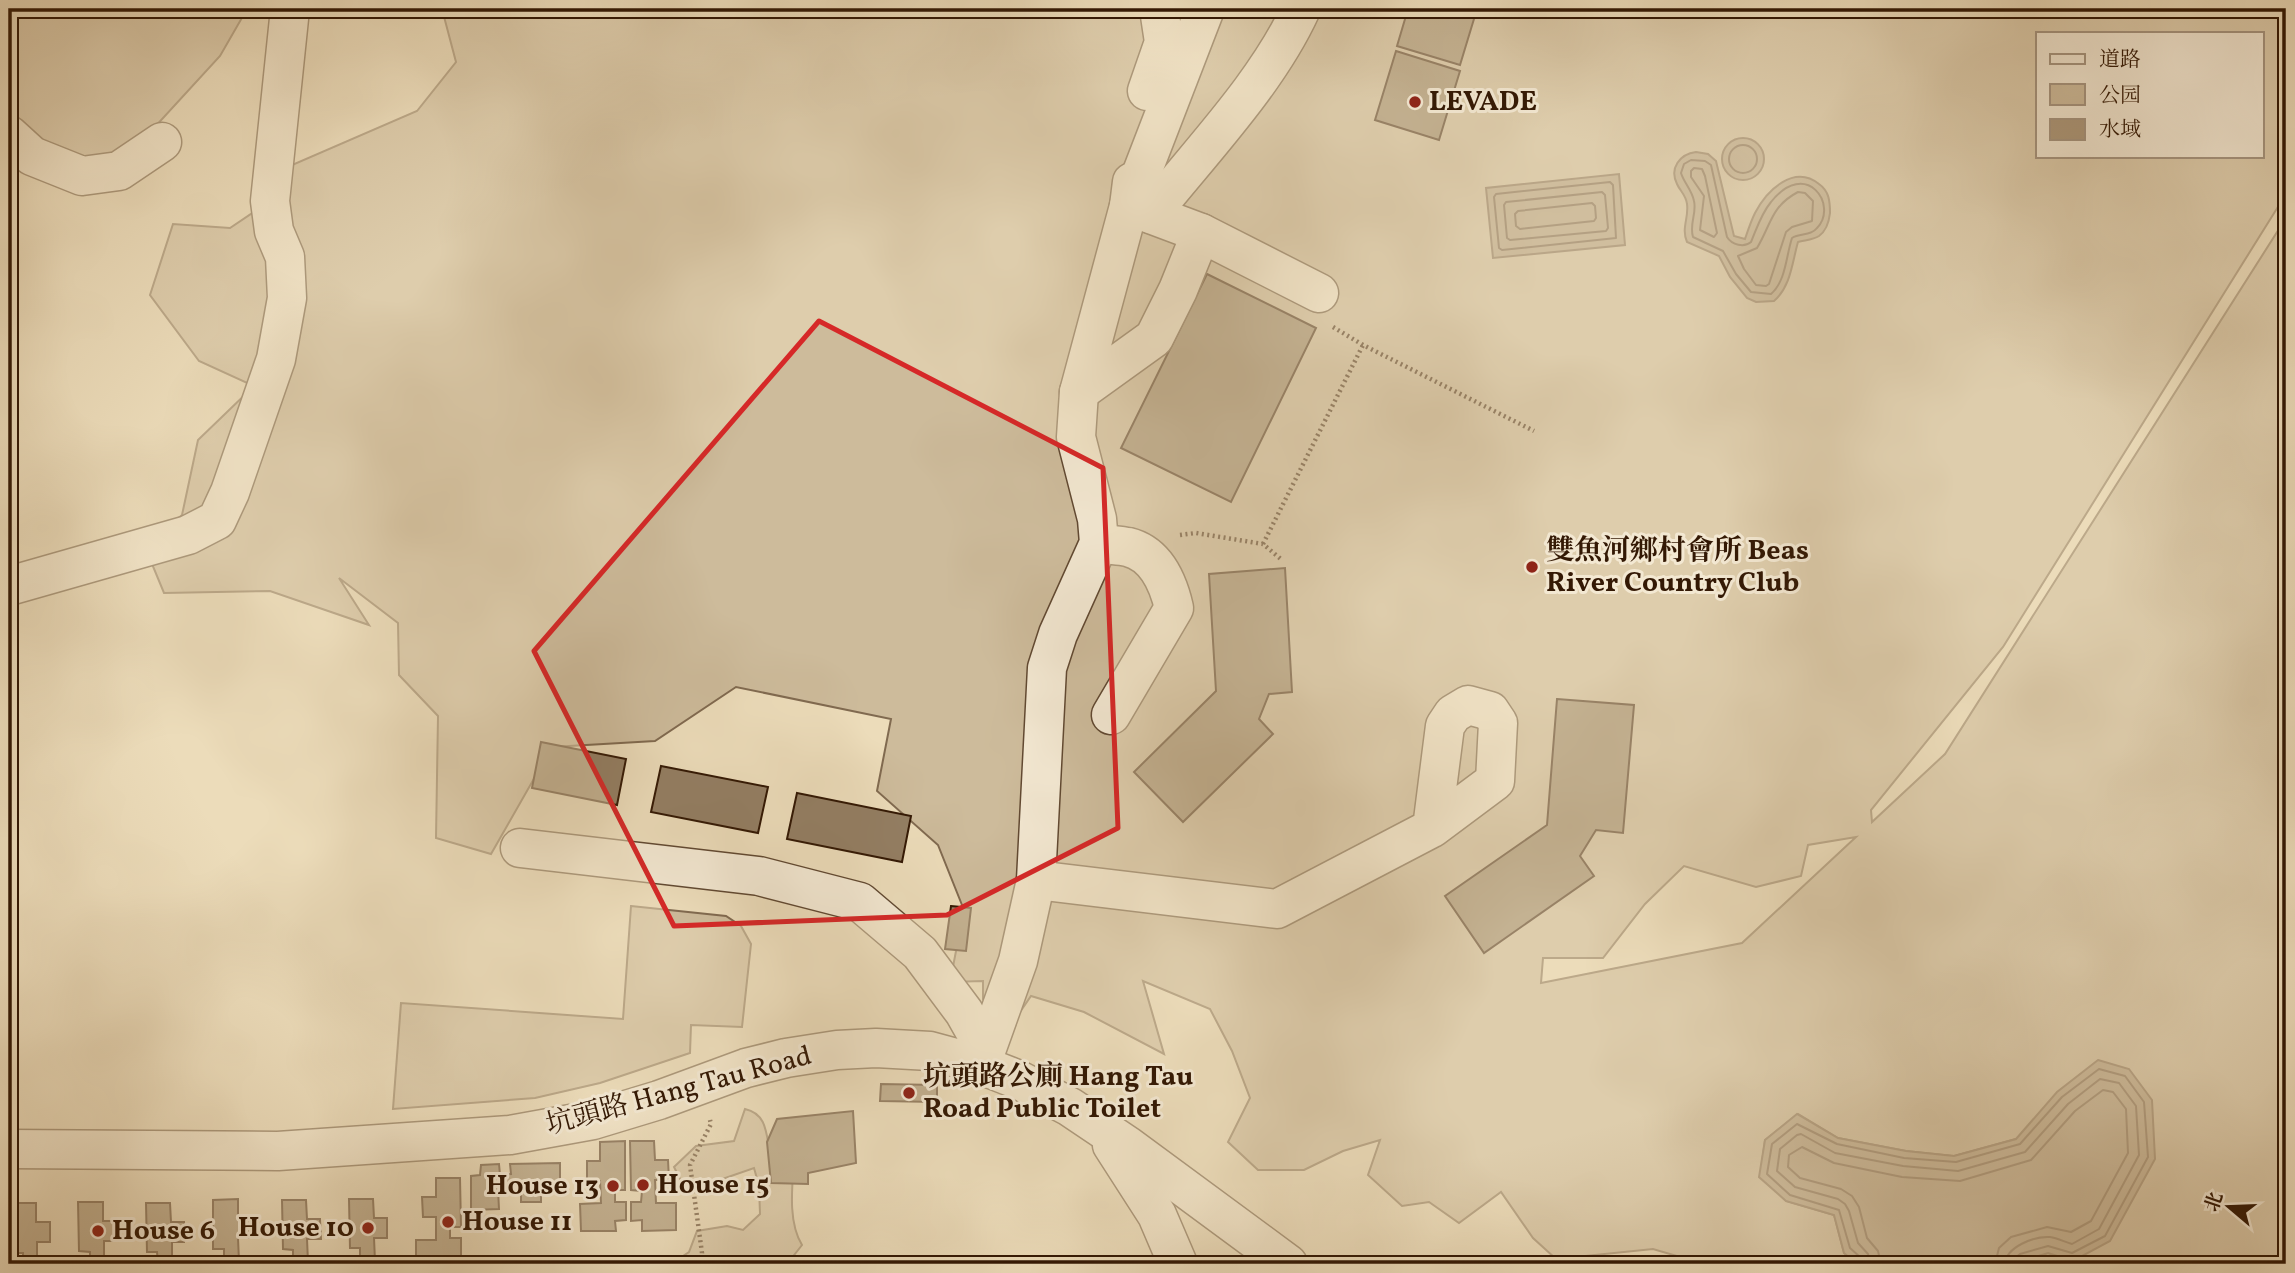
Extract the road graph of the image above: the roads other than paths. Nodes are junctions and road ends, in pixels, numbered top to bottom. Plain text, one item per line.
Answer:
1 (290, 9) edge
2 (1160, 9) edge
3 (1205, 9) edge
4 (1301, 9) edge
5 (9, 135) edge
6 (162, 142) dead end
7 (1140, 210) junction
8 (1201, 233) junction
9 (1319, 293) road end
10 (1079, 392) junction
11 (1099, 544) junction
12 (9, 586) edge
13 (1111, 715) dead end
14 (1432, 828) dead end
15 (520, 848) dead end
16 (1036, 880) junction
17 (984, 1059) junction
18 (1102, 1128) junction
19 (9, 1149) edge
20 (1178, 1264) edge
21 (1288, 1264) edge

1 - 12 street
2 - 7 street
3 - 7 street
4 - 7 street
5 - 6 street
7 - 8 street
7 - 10 street
8 - 9 street
8 - 10 street
10 - 11 street
11 - 13 street
11 - 16 street
14 - 16 street
15 - 17 street
16 - 17 street
17 - 18 street, 坑頭路 Hang Tau Road
17 - 19 street, 坑頭路 Hang Tau Road
18 - 20 street
18 - 21 street, 坑頭路 Hang Tau Road

